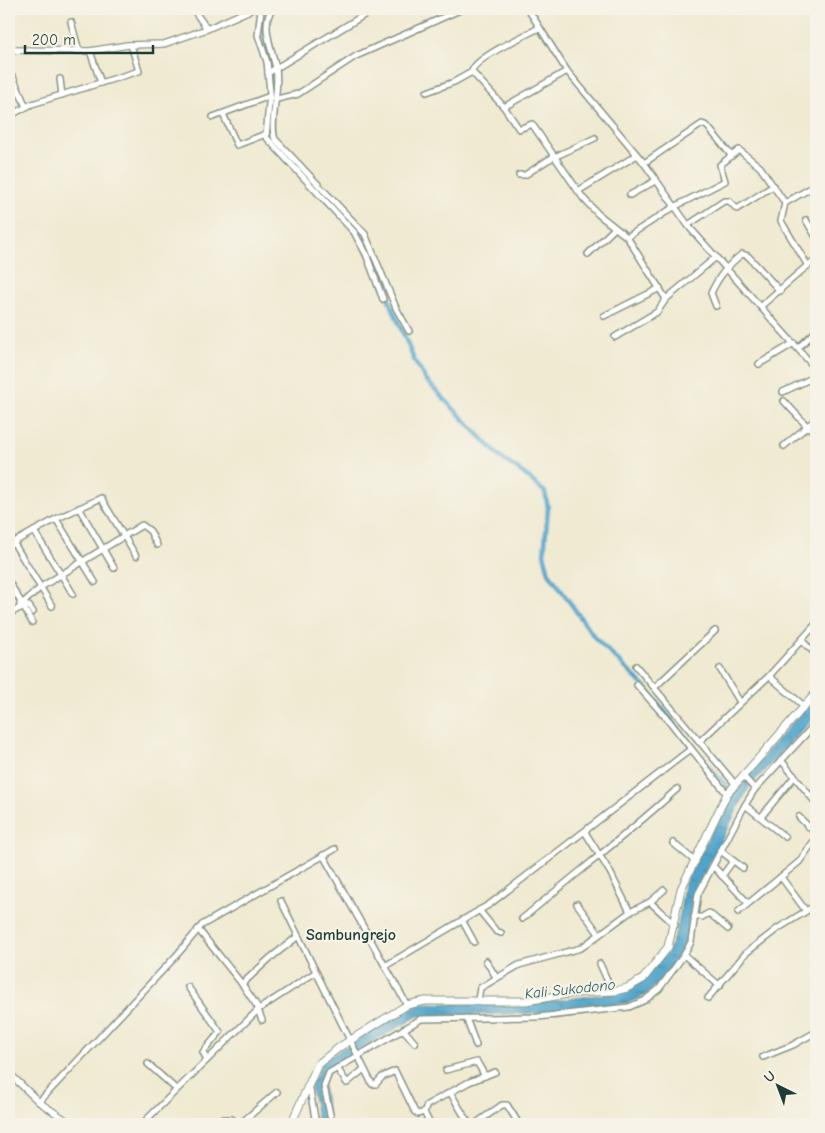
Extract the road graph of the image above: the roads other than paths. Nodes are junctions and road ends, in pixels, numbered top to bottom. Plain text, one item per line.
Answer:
1 (193, 9) edge
2 (252, 9) edge
3 (261, 9) edge
4 (272, 9) edge
5 (374, 9) edge
6 (462, 9) edge
7 (528, 9) edge
8 (71, 22) dead end
9 (539, 28) junction
10 (207, 29) junction
11 (134, 45) junction
12 (9, 50) edge
13 (90, 50) junction
14 (79, 51) junction
15 (567, 71) junction
16 (272, 72) junction
17 (472, 72) junction
18 (13, 77) dead end
19 (60, 79) dead end
20 (100, 83) junction
21 (427, 92) dead end
22 (62, 95) junction
23 (270, 96) junction
24 (277, 99) junction
25 (26, 107) junction
26 (504, 107) junction
27 (9, 114) edge
28 (223, 114) junction
29 (213, 117) dead end
30 (266, 134) junction
31 (595, 138) dead end
32 (731, 155) junction
33 (556, 156) junction
34 (636, 156) junction
35 (644, 163) junction
36 (519, 175) dead end
37 (656, 181) junction
38 (816, 185) edge
39 (772, 186) junction
40 (578, 191) junction
41 (630, 195) dead end
42 (785, 203) junction
43 (674, 207) junction
44 (806, 220) dead end
45 (688, 225) junction
46 (615, 228) junction
47 (627, 237) junction
48 (816, 237) edge
49 (588, 254) dead end
50 (716, 257) junction
51 (816, 261) edge
52 (808, 266) junction
53 (725, 267) junction
54 (660, 288) junction
55 (780, 291) junction
56 (384, 299) dead end
57 (666, 299) junction
58 (716, 306) dead end
59 (760, 306) junction
60 (604, 316) dead end
61 (409, 331) dead end
62 (816, 331) edge
63 (615, 336) dead end
64 (796, 345) junction
65 (759, 364) dead end
66 (816, 369) edge
67 (816, 376) edge
68 (783, 392) dead end
69 (784, 401) dead end
70 (816, 419) edge
71 (807, 426) junction
72 (816, 432) edge
73 (784, 446) dead end
74 (79, 508) junction
75 (56, 519) junction
76 (34, 532) junction
77 (125, 537) junction
78 (11, 543) edge
79 (157, 545) dead end
80 (104, 550) junction
81 (136, 556) dead end
82 (83, 562) junction
83 (114, 568) dead end
84 (62, 575) junction
85 (9, 582) edge
86 (95, 582) dead end
87 (41, 587) junction
88 (72, 594) dead end
89 (23, 605) junction
90 (52, 606) dead end
91 (34, 612) dead end
92 (9, 614) edge
93 (32, 622) dead end
94 (815, 627) edge
95 (715, 631) dead end
96 (802, 641) junction
97 (816, 654) edge
98 (636, 666) dead end
99 (720, 669) dead end
100 (770, 676) junction
101 (637, 685) dead end
102 (655, 687) junction
103 (816, 692) edge
104 (740, 702) junction
105 (804, 706) junction
106 (816, 723) edge
107 (699, 742) junction
108 (690, 749) junction
109 (781, 760) junction
110 (795, 776) junction
111 (744, 778) junction
112 (753, 787) junction
113 (677, 789) dead end
114 (731, 789) junction
115 (816, 803) edge
116 (745, 805) junction
117 (761, 817) junction
118 (799, 817) dead end
119 (585, 832) junction
120 (785, 836) dead end
121 (816, 836) edge
122 (674, 843) dead end
123 (335, 849) dead end
124 (722, 852) junction
125 (598, 854) junction
126 (323, 856) junction
127 (696, 862) junction
128 (732, 862) junction
129 (714, 867) junction
130 (743, 868) dead end
131 (722, 876) junction
132 (781, 877) junction
133 (664, 890) dead end
134 (281, 901) dead end
135 (650, 902) junction
136 (748, 903) junction
137 (577, 904) dead end
138 (816, 905) edge
139 (480, 910) junction
140 (806, 911) junction
141 (630, 912) junction
142 (738, 912) dead end
143 (694, 917) junction
144 (522, 919) dead end
145 (462, 920) junction
146 (675, 925) junction
147 (198, 929) junction
148 (728, 929) dead end
149 (501, 933) dead end
150 (599, 934) junction
151 (297, 937) junction
152 (474, 942) dead end
153 (684, 955) junction
154 (486, 961) dead end
155 (600, 964) dead end
156 (384, 966) junction
157 (316, 972) junction
158 (496, 977) junction
159 (242, 984) junction
160 (720, 986) junction
161 (188, 987) dead end
162 (612, 991) junction
163 (708, 998) dead end
164 (478, 1000) junction
165 (407, 1005) junction
166 (259, 1009) junction
167 (466, 1018) junction
168 (262, 1020) dead end
169 (403, 1029) junction
170 (816, 1032) edge
171 (351, 1041) junction
172 (415, 1043) dead end
173 (476, 1045) dead end
174 (357, 1054) junction
175 (763, 1057) dead end
176 (207, 1060) junction
177 (148, 1064) dead end
178 (337, 1068) junction
179 (364, 1069) junction
180 (446, 1070) dead end
181 (495, 1072) dead end
182 (9, 1073) edge
183 (485, 1076) junction
184 (309, 1084) junction
185 (176, 1089) junction
186 (277, 1092) dead end
187 (450, 1092) junction
188 (39, 1102) junction
189 (424, 1112) junction
190 (72, 1124) edge
191 (142, 1124) edge
192 (216, 1124) edge
193 (239, 1124) edge
194 (291, 1124) edge
195 (316, 1124) edge
196 (332, 1124) edge
197 (430, 1124) edge
198 (469, 1124) edge
199 (475, 1124) edge
200 (519, 1124) edge

1 - 10 street
2 - 10 street
3 - 16 street
4 - 16 street
5 - 16 street
6 - 24 street
7 - 9 street
8 - 14 street
9 - 15 street
9 - 17 street
10 - 11 street
11 - 13 street
11 - 20 street
12 - 14 street
13 - 14 street
13 - 20 street
15 - 26 street
15 - 34 street
16 - 23 street
16 - 24 street
17 - 21 street
17 - 26 street
18 - 25 street
19 - 22 street
20 - 22 street
22 - 25 street
23 - 28 street
23 - 30 street
24 - 61 street
25 - 27 street
26 - 33 street
28 - 29 street
28 - 30 street
30 - 56 street
31 - 33 street
32 - 35 street
32 - 39 street
32 - 43 street
33 - 36 street
33 - 40 street
34 - 35 street
34 - 40 street
35 - 37 street
37 - 41 street
37 - 43 street
38 - 42 street
39 - 42 street
39 - 45 street
40 - 46 street
42 - 52 street
43 - 45 street
43 - 47 street
44 - 48 street
45 - 50 street
46 - 47 street
46 - 49 street
47 - 54 street
50 - 53 street
50 - 57 street
51 - 52 street
52 - 55 street
53 - 55 street
53 - 58 street
53 - 59 street
54 - 57 street
54 - 60 street
55 - 59 street
57 - 63 street
59 - 64 street
62 - 64 street
64 - 65 street
64 - 66 street
67 - 68 street
69 - 71 street
70 - 71 street
71 - 72 street
71 - 73 street
74 - 75 street
74 - 77 street
74 - 80 street
75 - 76 street
75 - 82 street
76 - 78 street
76 - 84 street
77 - 79 street
77 - 80 street
77 - 81 street
78 - 87 street
80 - 82 street
80 - 83 street
82 - 84 street
82 - 86 street
84 - 87 street
84 - 88 street
85 - 89 street
87 - 89 street
87 - 90 street
89 - 91 street
89 - 92 street
89 - 93 street
94 - 96 street
95 - 102 street
96 - 97 street
96 - 100 street
98 - 102 street
99 - 104 street
100 - 104 street
100 - 105 street
101 - 108 street
102 - 107 street
103 - 105 main road
104 - 107 street
105 - 111 main road
106 - 109 street
107 - 114 street
108 - 114 street
108 - 119 street
109 - 110 street
109 - 112 street
110 - 115 street
110 - 117 street
111 - 112 street
111 - 114 main road
112 - 116 street
113 - 125 street
114 - 127 main road
116 - 117 street
116 - 124 street
117 - 120 street
118 - 121 street
119 - 125 street
119 - 139 street
121 - 132 street
122 - 127 street
123 - 126 street
124 - 128 street
124 - 129 street
125 - 141 street
125 - 144 street
126 - 147 street
126 - 156 street
127 - 146 main road
128 - 130 street
128 - 131 street
129 - 131 street
129 - 143 street
131 - 136 street
132 - 136 street
132 - 140 street
133 - 135 street
134 - 151 street
135 - 141 street
135 - 146 street
136 - 142 street
137 - 150 street
138 - 140 street
139 - 145 street
139 - 149 street
140 - 160 street
141 - 150 street
143 - 148 street
143 - 153 street
145 - 152 street
145 - 156 street
146 - 162 main road
147 - 159 street
147 - 188 street
150 - 158 street
151 - 157 street
151 - 159 street
153 - 160 street
153 - 167 street
154 - 158 street
155 - 162 street
156 - 165 street
157 - 166 street
157 - 171 street
158 - 164 street
159 - 166 street
160 - 163 street
161 - 176 street
162 - 164 main road
164 - 165 main road
165 - 171 main road
166 - 168 street
166 - 176 street
167 - 169 street
167 - 173 street
169 - 172 street
169 - 174 street
170 - 175 street
171 - 174 street
171 - 184 main road
174 - 178 street
174 - 179 street
176 - 185 street
177 - 185 street
178 - 179 street
178 - 196 street
179 - 189 street
180 - 183 street
181 - 183 street
182 - 188 street
183 - 187 street
184 - 194 main road
184 - 195 street
185 - 191 street
186 - 193 street
187 - 189 street
187 - 198 street
188 - 190 street
189 - 197 street
192 - 193 street
199 - 200 street

